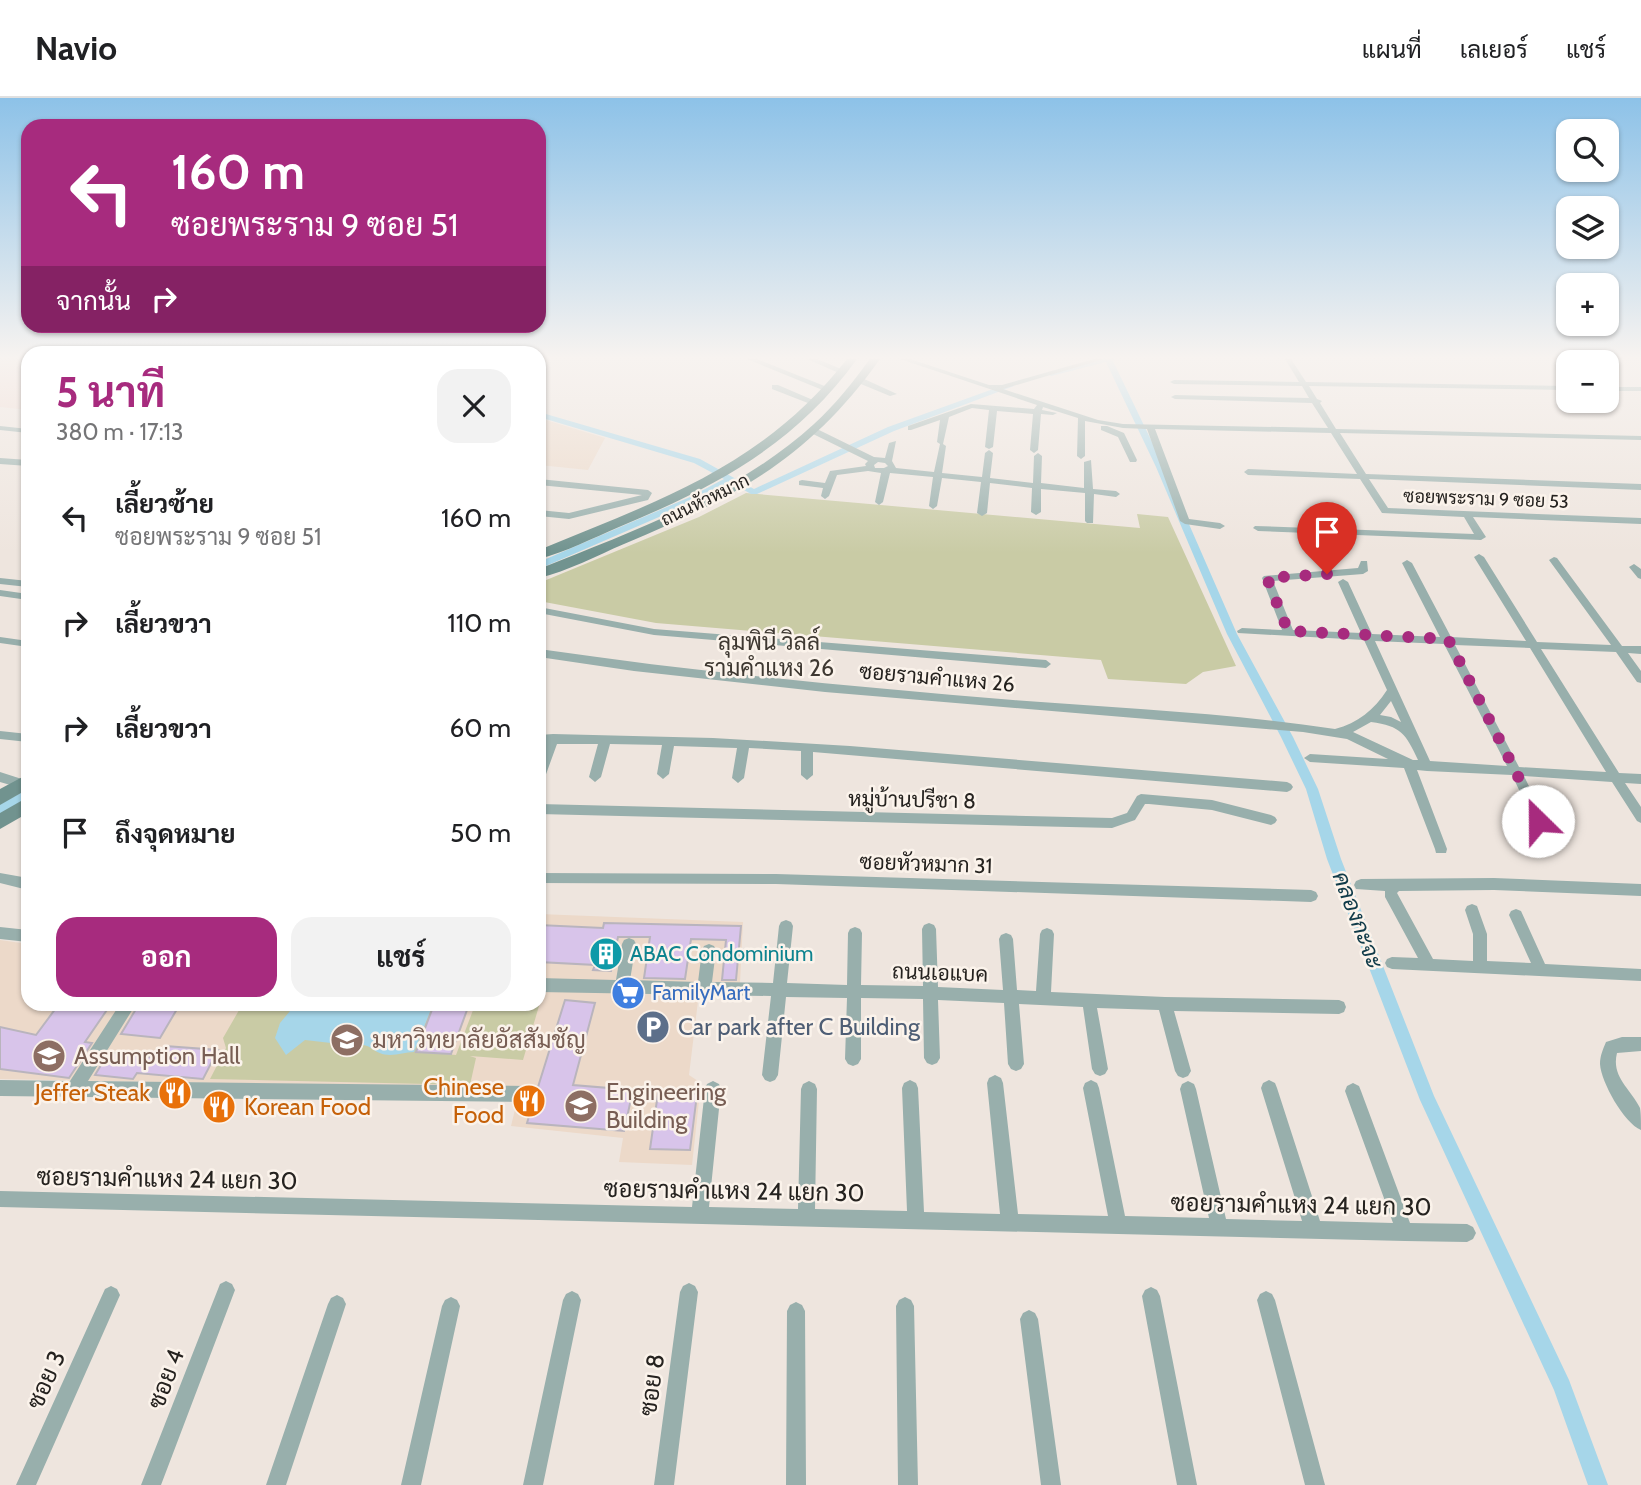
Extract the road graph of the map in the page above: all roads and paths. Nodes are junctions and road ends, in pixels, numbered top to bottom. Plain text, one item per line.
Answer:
1 (794, 424) edge
2 (821, 424) edge
3 (923, 424) edge
4 (944, 424) edge
5 (991, 424) edge
6 (1039, 424) edge
7 (1081, 424) edge
8 (1091, 424) edge
9 (1108, 424) edge
10 (1332, 424) edge
11 (1148, 427) junction
12 (0, 428) edge
13 (911, 428) dead end
14 (816, 429) junction
15 (21, 430) edge
16 (1336, 431) junction
17 (1437, 434) junction
18 (1641, 438) edge
19 (893, 443) dead end
20 (1445, 445) dead end
21 (858, 450) joint
22 (1133, 460) dead end
23 (0, 461) edge
24 (21, 462) edge
25 (870, 462) junction
26 (888, 467) junction
27 (1248, 472) dead end
28 (937, 475) junction
29 (1366, 477) junction
30 (986, 481) junction
31 (546, 483) edge
32 (802, 483) dead end
33 (828, 486) junction
34 (1037, 487) junction
35 (1641, 487) edge
36 (1089, 491) junction
37 (1116, 494) dead end
38 (825, 496) dead end
39 (628, 502) junction
40 (879, 502) dead end
41 (933, 506) dead end
42 (1036, 512) dead end
43 (637, 513) junction
44 (982, 513) dead end
45 (546, 514) edge
46 (1467, 515) junction
47 (1090, 521) dead end
48 (1641, 521) edge
49 (1220, 526) dead end
50 (1258, 528) dead end
51 (546, 552) edge
52 (1479, 557) dead end
53 (1554, 559) dead end
54 (1407, 563) dead end
55 (1364, 564) dead end
56 (546, 571) edge
57 (0, 581) edge
58 (1343, 582) dead end
59 (21, 583) edge
60 (0, 593) edge
61 (21, 596) edge
62 (546, 611) edge
63 (1242, 631) dead end
64 (1288, 631) junction
65 (1367, 636) junction
66 (1448, 639) junction
67 (0, 640) edge
68 (21, 643) edge
69 (1533, 644) junction
70 (1620, 649) junction
71 (1641, 650) edge
72 (546, 654) edge
73 (1046, 664) dead end
74 (1641, 679) edge
75 (1391, 692) junction
76 (1368, 719) junction
77 (1334, 732) junction
78 (0, 735) edge
79 (1412, 736) junction
80 (21, 737) edge
81 (546, 738) edge
82 (553, 738) junction
83 (606, 738) junction
84 (669, 741) junction
85 (744, 744) junction
86 (807, 748) junction
87 (1383, 754) junction
88 (546, 758) edge
89 (1310, 758) dead end
90 (1417, 766) junction
91 (1516, 772) junction
92 (663, 774) dead end
93 (807, 775) dead end
94 (0, 777) edge
95 (595, 777) dead end
96 (738, 778) dead end
97 (1616, 778) junction
98 (1641, 779) edge
99 (21, 781) edge
100 (21, 785) edge
101 (1287, 787) dead end
102 (0, 798) edge
103 (21, 808) edge
104 (546, 809) edge
105 (1641, 818) edge
106 (1271, 820) dead end
107 (0, 822) edge
108 (1547, 847) dead end
109 (1441, 849) dead end
110 (0, 878) edge
111 (546, 878) edge
112 (21, 882) edge
113 (1360, 885) dead end
114 (1395, 885) junction
115 (1641, 890) edge
116 (1311, 896) dead end
117 (1472, 910) dead end
118 (1516, 915) dead end
119 (786, 926) dead end
120 (929, 929) dead end
121 (0, 933) edge
122 (855, 933) dead end
123 (21, 934) edge
124 (1047, 934) dead end
125 (1006, 939) dead end
126 (629, 944) dead end
127 (709, 950) dead end
128 (1392, 963) dead end
129 (1429, 965) junction
130 (1480, 967) junction
131 (1541, 970) junction
132 (1641, 975) edge
133 (546, 985) edge
134 (622, 987) junction
135 (704, 988) junction
136 (779, 990) junction
137 (853, 992) junction
138 (930, 993) junction
139 (1009, 996) junction
140 (1043, 998) junction
141 (1090, 1001) junction
142 (1165, 1004) junction
143 (1339, 1007) dead end
144 (124, 1011) edge
145 (1640, 1046) edge
146 (932, 1058) dead end
147 (853, 1059) dead end
148 (1016, 1064) dead end
149 (1100, 1069) dead end
150 (1183, 1071) dead end
151 (770, 1075) dead end
152 (995, 1083) dead end
153 (0, 1088) edge
154 (910, 1088) dead end
155 (1091, 1088) dead end
156 (1269, 1088) dead end
157 (74, 1089) junction
158 (713, 1089) dead end
159 (809, 1089) dead end
160 (1188, 1089) dead end
161 (1353, 1091) dead end
162 (530, 1094) dead end
163 (1641, 1122) edge
164 (0, 1199) edge
165 (700, 1215) junction
166 (806, 1217) junction
167 (916, 1221) junction
168 (1010, 1223) junction
169 (1118, 1225) junction
170 (1220, 1228) junction
171 (1314, 1230) junction
172 (1405, 1232) junction
173 (1467, 1233) dead end
174 (226, 1290) dead end
175 (689, 1292) dead end
176 (111, 1295) dead end
177 (1151, 1296) dead end
178 (572, 1300) dead end
179 (1266, 1300) dead end
180 (337, 1304) dead end
181 (451, 1306) dead end
182 (905, 1306) dead end
183 (796, 1311) dead end
184 (1029, 1319) dead end
185 (26, 1485) edge
186 (151, 1485) edge
187 (276, 1485) edge
188 (411, 1485) edge
189 (533, 1485) edge
190 (663, 1485) edge
191 (796, 1485) edge
192 (908, 1485) edge
193 (1051, 1485) edge
194 (1187, 1485) edge
195 (1315, 1485) edge

1 - 43 main road, ถนนหัวหมาก
2 - 14 main road, ถนนหัวหมาก
3 - 13 street
4 - 28 street
5 - 30 street
6 - 34 street
7 - 36 street
8 - 22 street
9 - 11 street
10 - 16 street, ซอยพระราม 9 ซอย 53
11 - 16 street
11 - 49 street
12 - 15 street
14 - 21 street
14 - 56 main road, ถนนหัวหมาก
16 - 17 street
16 - 29 street, ซอยพระราม 9 ซอย 53
17 - 18 street
17 - 20 street
19 - 26 street
21 - 25 street
23 - 24 street
25 - 26 street
25 - 33 street
26 - 28 street
26 - 40 street
27 - 29 street
28 - 30 street
28 - 41 street
29 - 35 street
29 - 46 street, ซอยพระราม 9 ซอย 53
30 - 34 street
30 - 44 street
31 - 39 street
32 - 33 street
33 - 38 street
34 - 36 street
34 - 42 street
36 - 37 street
36 - 47 street
39 - 43 street
39 - 45 street
43 - 51 main road, ถนนหัวหมาก
46 - 48 street, ซอยพระราม 9 ซอย 53
46 - 50 street
52 - 69 street
53 - 70 street
54 - 66 street
55 - 64 street
57 - 59 street
58 - 65 street
60 - 61 street
62 - 73 street
63 - 64 street
64 - 65 street
65 - 66 street
65 - 75 street
66 - 69 street
66 - 91 street
67 - 68 street
69 - 70 street
69 - 97 street
70 - 71 street
70 - 74 street
72 - 77 street, ซอยรามคำแหง 26
75 - 76 street
75 - 79 street
76 - 77 street
76 - 79 street
77 - 87 street, ซอยรามคำแหง 26
78 - 80 street
79 - 87 street
79 - 90 street
81 - 82 street, หมู่บ้านปรีชา 8
82 - 83 street, หมู่บ้านปรีชา 8
82 - 88 street
83 - 84 street, หมู่บ้านปรีชา 8
83 - 95 street
84 - 85 street, หมู่บ้านปรีชา 8
84 - 92 street
85 - 86 street, หมู่บ้านปรีชา 8
85 - 96 street
86 - 93 street
86 - 101 street, หมู่บ้านปรีชา 8
87 - 90 street, ซอยรามคำแหง 26
89 - 90 street
90 - 91 street
90 - 109 street
91 - 97 street
91 - 108 street
94 - 99 street
97 - 98 street
97 - 105 street
100 - 102 main road
103 - 107 main road
104 - 106 street, หมู่บ้านปรีชา 8
110 - 112 street
111 - 116 street, ซอยหัวหมาก 31
113 - 114 street
114 - 115 street
114 - 129 street
117 - 130 street
118 - 131 street
119 - 136 street
120 - 138 street
121 - 123 street
122 - 137 street
124 - 140 street
125 - 139 street
126 - 134 street
127 - 135 street
128 - 129 street
129 - 130 street
130 - 131 street
131 - 132 street
133 - 134 street, ถนนเอแบค
134 - 135 street, ถนนเอแบค
135 - 136 street, ถนนเอแบค
136 - 137 street, ถนนเอแบค
136 - 151 street
137 - 138 street, ถนนเอแบค
137 - 147 street
138 - 139 street, ถนนเอแบค
138 - 146 street
139 - 140 street, ถนนเอแบค
139 - 148 street
140 - 141 street, ถนนเอแบค
141 - 142 street, ถนนเอแบค
141 - 149 street
142 - 143 street, ถนนเอแบค
142 - 150 street
144 - 157 street
145 - 163 street
152 - 168 street
153 - 157 street
154 - 167 street
155 - 169 street
156 - 171 street
157 - 162 street
158 - 165 street
159 - 166 street
160 - 170 street
161 - 172 street
164 - 165 street, ซอยรามคำแหง 24 แยก 30
165 - 166 street, ซอยรามคำแหง 24 แยก 30
166 - 167 street, ซอยรามคำแหง 24 แยก 30
167 - 168 street, ซอยรามคำแหง 24 แยก 30
168 - 169 street, ซอยรามคำแหง 24 แยก 30
169 - 170 street, ซอยรามคำแหง 24 แยก 30
170 - 171 street, ซอยรามคำแหง 24 แยก 30
171 - 172 street, ซอยรามคำแหง 24 แยก 30
172 - 173 street, ซอยรามคำแหง 24 แยก 30
174 - 186 street, ซอย 4
175 - 190 street, ซอย 8
176 - 185 street, ซอย 3
177 - 194 street
178 - 189 street
179 - 195 street
180 - 187 street
181 - 188 street
182 - 192 street
183 - 191 street
184 - 193 street

